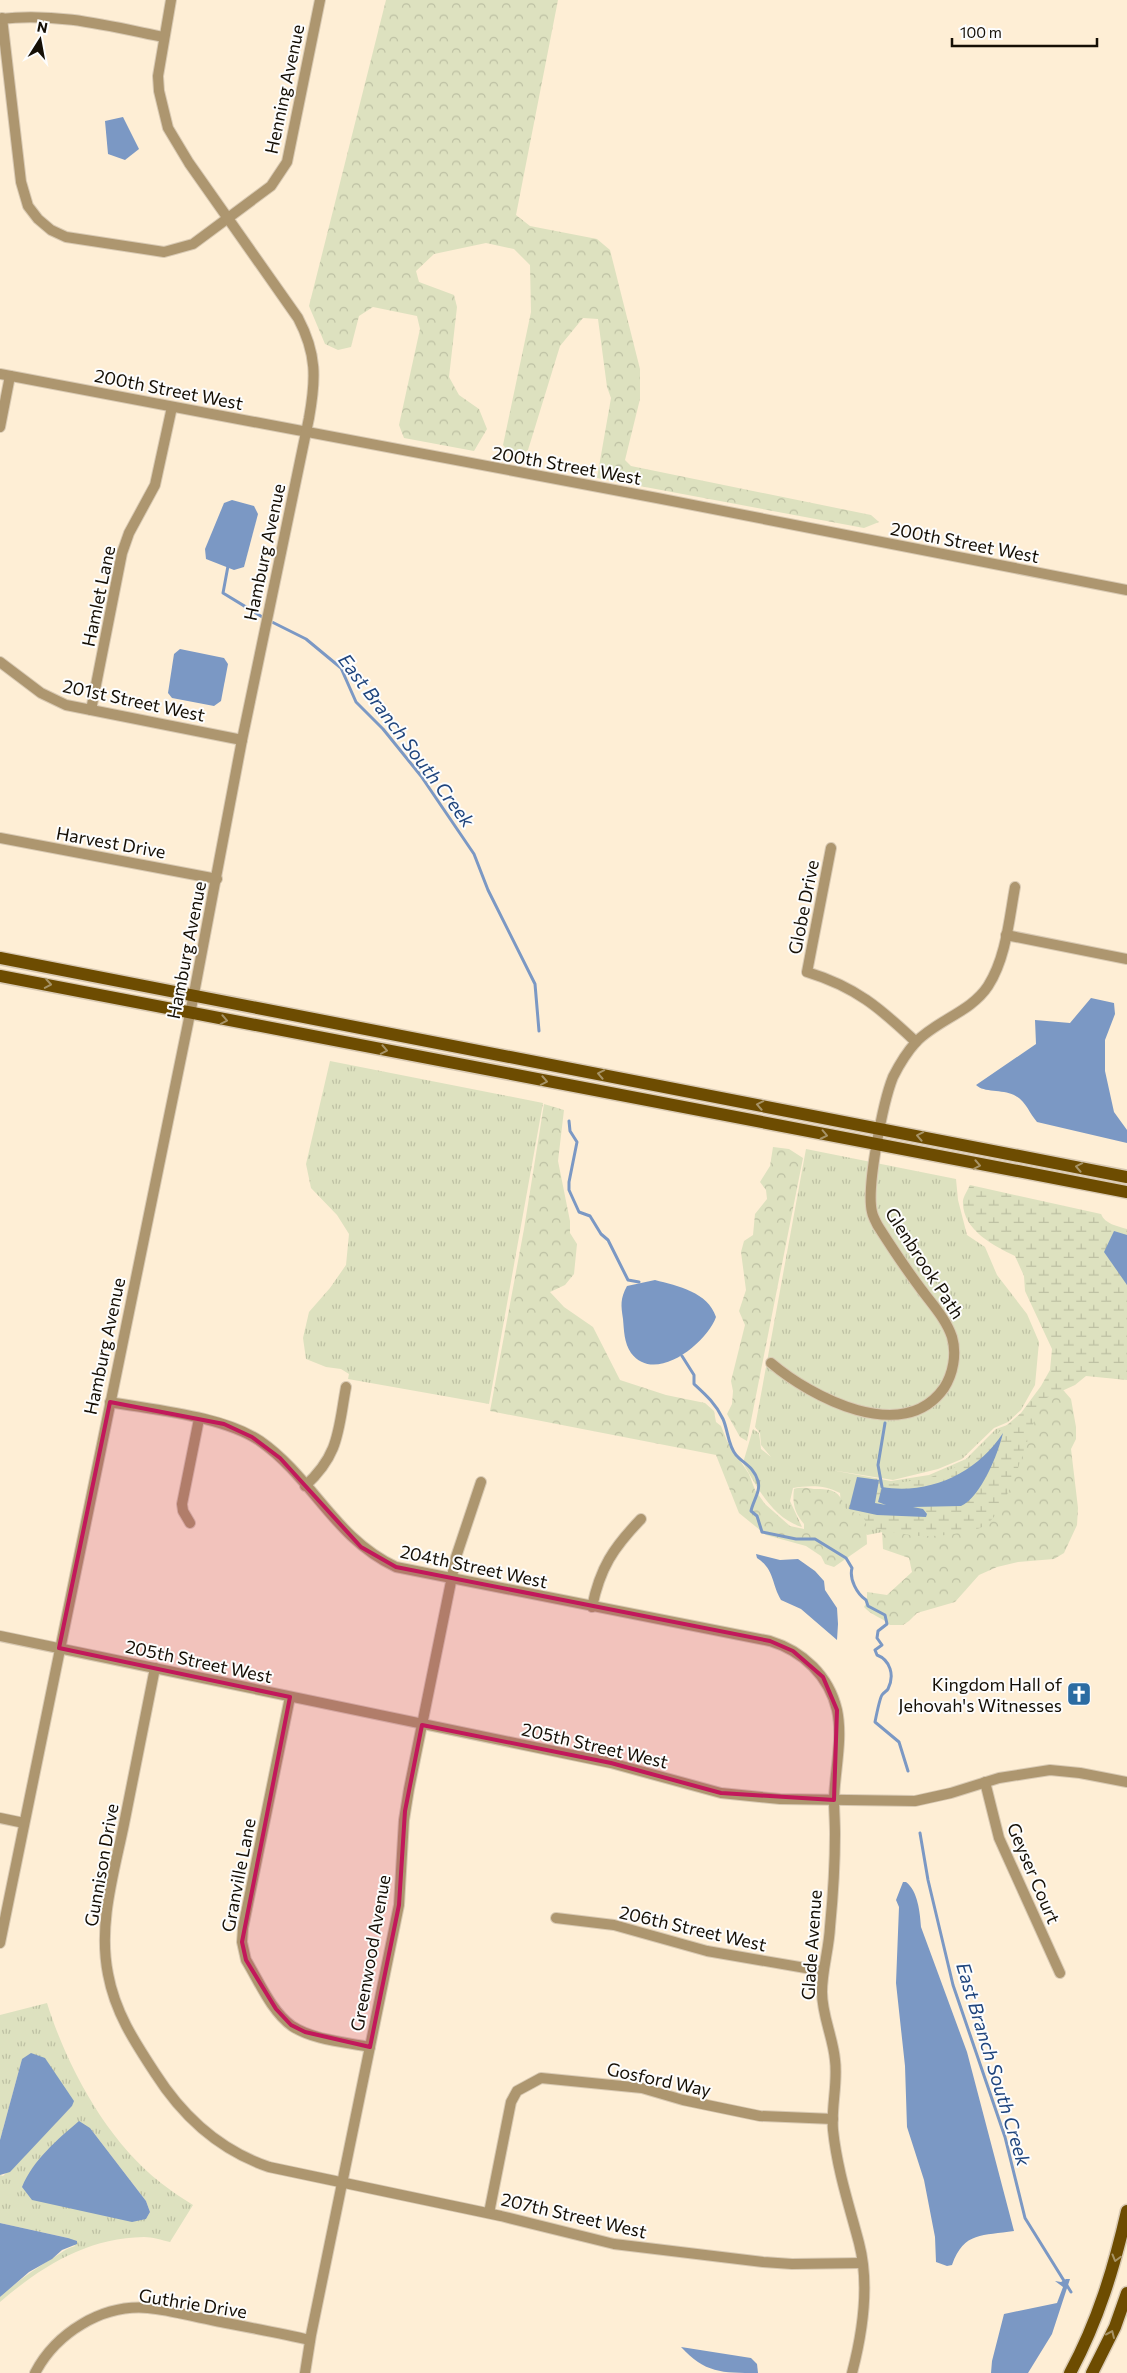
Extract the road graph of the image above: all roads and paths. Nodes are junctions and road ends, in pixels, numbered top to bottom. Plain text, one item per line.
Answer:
1 (171, 0) edge
2 (320, 0) edge
3 (1, 18) edge
4 (163, 37) junction
5 (226, 218) junction
6 (5, 375) edge
7 (172, 407) junction
8 (0, 427) edge
9 (306, 431) junction
10 (1127, 590) edge
11 (0, 662) edge
12 (91, 710) junction
13 (242, 740) junction
14 (0, 838) edge
15 (831, 848) dead end
16 (217, 879) junction
17 (1015, 887) dead end
18 (1006, 935) junction
19 (0, 958) edge
20 (1127, 958) edge
21 (0, 976) edge
22 (192, 1004) junction
23 (916, 1042) junction
24 (881, 1129) junction
25 (878, 1146) junction
26 (1127, 1176) edge
27 (1127, 1192) edge
28 (771, 1363) dead end
29 (346, 1387) dead end
30 (110, 1402) junction
31 (199, 1419) junction
32 (481, 1482) dead end
33 (305, 1486) junction
34 (641, 1519) dead end
35 (190, 1523) dead end
36 (451, 1580) junction
37 (592, 1607) junction
38 (0, 1636) edge
39 (764, 1640) joint
40 (60, 1648) junction
41 (155, 1668) junction
42 (290, 1697) junction
43 (422, 1725) junction
44 (985, 1782) junction
45 (1127, 1782) edge
46 (834, 1800) junction
47 (0, 1818) edge
48 (24, 1823) junction
49 (556, 1918) dead end
50 (0, 1943) edge
51 (823, 1971) junction
52 (1060, 1973) dead end
53 (370, 2047) junction
54 (833, 2119) junction
55 (342, 2183) junction
56 (1127, 2211) edge
57 (489, 2213) junction
58 (862, 2263) junction
59 (1127, 2293) edge
60 (310, 2340) junction
61 (35, 2373) edge
62 (305, 2373) edge
63 (852, 2373) edge
64 (1070, 2373) edge
65 (1092, 2373) edge

1 - 4 street, Hamburg Avenue
2 - 5 street, Henning Avenue
3 - 4 street
3 - 5 street, Henning Avenue
4 - 5 street, Hamburg Avenue
5 - 9 street, Hamburg Avenue
6 - 7 street, 200th Street West
6 - 8 street
7 - 9 street, 200th Street West
7 - 12 street, Hamlet Lane
9 - 10 street, 200th Street West
9 - 13 street, Hamburg Avenue
11 - 12 street, 201st Street West
12 - 13 street, 201st Street West
13 - 16 street, Hamburg Avenue
14 - 16 street, Harvest Drive
15 - 23 street, Globe Drive
16 - 22 street, Hamburg Avenue
17 - 18 street, Glenbrook Path
18 - 20 street
18 - 23 street, Glenbrook Path
19 - 22 main road
21 -> 22 main road
24 -> 22 main road
22 -> 25 main road
22 - 30 street, Hamburg Avenue
23 - 24 street, Glenbrook Path
24 - 25 street, Glenbrook Path
26 -> 24 main road
25 -> 27 main road
25 - 28 street, Glenbrook Path
29 - 33 street
30 - 31 street, 204th Street West
30 - 40 street, Hamburg Avenue
31 - 33 street, 204th Street West
31 - 35 street
32 - 36 street, Greenwood Avenue
33 - 36 street, 204th Street West
34 - 37 street
36 - 37 street, 204th Street West
36 - 43 street, Greenwood Avenue
37 - 39 street, 204th Street West
38 - 40 street, 205th Street West
39 - 46 street, Glade Avenue
40 - 41 street, 205th Street West
40 - 48 street, Hamburg Avenue
41 - 42 street, 205th Street West
41 - 55 street, Gunnison Drive
42 - 43 street, 205th Street West
42 - 53 street, Granville Lane
43 - 46 street, 205th Street West
43 - 53 street, Greenwood Avenue
44 - 45 street, 205th Street West
44 - 46 street, 205th Street West
44 - 52 street, Geyser Court
46 - 51 street, Glade Avenue
47 - 48 street
48 - 50 street, Hamburg Avenue
49 - 51 street, 206th Street West
51 - 54 street, Glade Avenue
53 - 55 street, Greenwood Avenue
54 - 57 street, Gosford Way
54 - 58 street, Glade Avenue
55 - 57 street, 207th Street West
55 - 60 street, Greenwood Avenue
56 -> 64 main road
57 - 58 street, 207th Street West
58 - 63 street, Glade Avenue
65 -> 59 main road
60 - 61 street, Guthrie Drive
60 - 62 street, Greenwood Avenue

